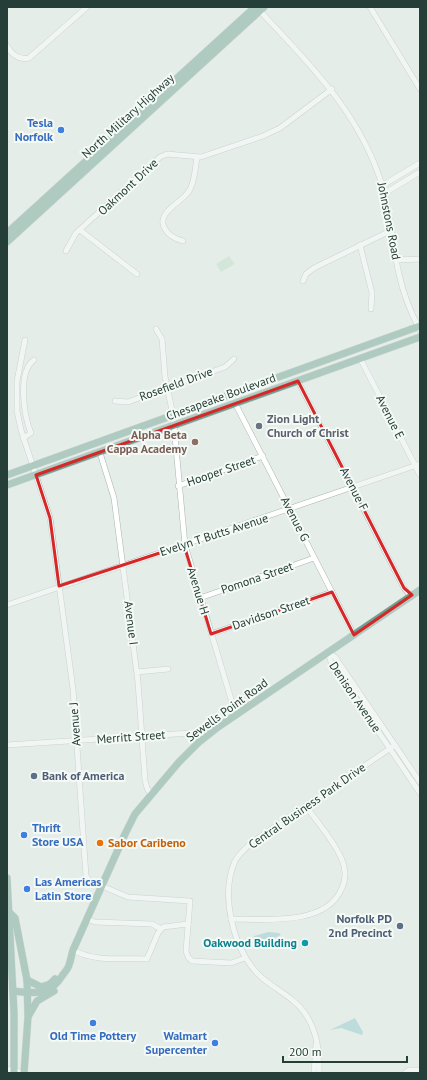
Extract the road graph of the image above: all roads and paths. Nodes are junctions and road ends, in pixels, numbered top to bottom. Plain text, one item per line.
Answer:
1 (87, 7) edge
2 (370, 7) edge
3 (259, 8) edge
4 (7, 46) edge
5 (332, 89) junction
6 (420, 89) edge
7 (197, 158) junction
8 (420, 163) edge
9 (420, 172) edge
10 (383, 186) junction
11 (385, 194) junction
12 (80, 230) junction
13 (392, 230) junction
14 (7, 233) edge
15 (183, 241) dead end
16 (7, 242) edge
17 (360, 245) junction
18 (66, 251) dead end
19 (420, 259) edge
20 (396, 260) junction
21 (138, 274) dead end
22 (303, 280) dead end
23 (371, 309) dead end
24 (419, 328) edge
25 (156, 329) dead end
26 (420, 337) edge
27 (25, 340) dead end
28 (360, 358) junction
29 (234, 359) dead end
30 (34, 360) dead end
31 (298, 381) junction
32 (167, 388) junction
33 (115, 401) dead end
34 (235, 403) junction
35 (173, 416) junction
36 (174, 426) junction
37 (23, 438) junction
38 (100, 453) junction
39 (263, 456) junction
40 (418, 465) edge
41 (32, 466) junction
42 (7, 475) edge
43 (36, 475) junction
44 (420, 475) edge
45 (7, 485) edge
46 (178, 486) junction
47 (353, 488) junction
48 (290, 509) junction
49 (185, 545) junction
50 (314, 558) junction
51 (123, 565) junction
52 (59, 586) junction
53 (420, 590) edge
54 (332, 592) junction
55 (412, 595) junction
56 (200, 598) junction
57 (7, 605) edge
58 (211, 634) junction
59 (354, 635) junction
60 (328, 652) junction
61 (168, 669) dead end
62 (137, 672) junction
63 (236, 716) junction
64 (142, 736) junction
65 (206, 736) junction
66 (76, 741) junction
67 (7, 745) edge
68 (395, 745) junction
69 (390, 749) junction
70 (420, 782) edge
71 (420, 793) edge
72 (151, 795) junction
73 (306, 806) junction
74 (7, 878) edge
75 (102, 886) junction
76 (10, 913) junction
77 (87, 919) junction
78 (231, 919) junction
79 (188, 924) junction
80 (8, 930) edge
81 (161, 930) junction
82 (73, 950) junction
83 (246, 958) junction
84 (69, 960) junction
85 (60, 979) junction
86 (27, 980) junction
87 (13, 991) junction
88 (28, 992) junction
89 (28, 1017) junction
90 (316, 1037) junction
91 (420, 1070) edge
92 (12, 1071) edge
93 (24, 1073) edge
94 (314, 1073) edge
95 (319, 1073) edge
96 (405, 1073) edge

1 - 4 street
2 - 6 street
3 - 5 street, Johnstons Road
3 - 14 main road, North Military Highway
3 - 16 main road, North Military Highway
5 - 7 street, Oakmont Drive
5 - 10 street, Johnstons Road
7 - 12 street, Oakmont Drive
7 - 15 street
8 - 10 street
9 - 11 street
10 - 11 street, Johnstons Road
11 - 13 street, Johnstons Road
12 - 18 street, Oakmont Drive
12 - 21 street
13 - 17 street
13 - 20 street, Johnstons Road
17 - 22 street
17 - 23 street
19 - 20 street
20 - 24 street, Johnstons Road
24 - 35 main road, Chesapeake Boulevard
25 - 32 street, Avenue H
26 - 28 main road, Chesapeake Boulevard
27 - 37 street, Avenue J
28 - 31 main road, Chesapeake Boulevard
28 - 40 street, Avenue E
29 - 32 street, Rosefield Drive
30 - 37 street
31 - 34 main road, Chesapeake Boulevard
31 - 47 street, Avenue F
32 - 33 street, Rosefield Drive
32 - 35 street, Avenue H
34 - 36 main road, Chesapeake Boulevard
34 - 39 street, Avenue G
35 - 36 street, Avenue H
35 - 41 main road, Chesapeake Boulevard
36 - 38 main road, Chesapeake Boulevard
36 - 46 street, Avenue H
37 - 41 street, Avenue J
38 - 43 main road, Chesapeake Boulevard
38 - 51 street, Avenue I
39 - 46 street, Hooper Street
39 - 48 street, Avenue G
40 - 44 street, Avenue E
40 - 47 street, Evelyn T Butts Avenue
41 - 42 main road, Chesapeake Boulevard
41 - 43 street, Avenue J
43 - 45 main road, Chesapeake Boulevard
43 - 52 street, Avenue J
46 - 49 street, Avenue H
47 - 48 street, Evelyn T Butts Avenue
47 - 55 street, Avenue F
48 - 49 street, Evelyn T Butts Avenue
48 - 50 street, Avenue G
49 - 51 street, Evelyn T Butts Avenue
49 - 56 street, Avenue H
50 - 54 street, Avenue G
50 - 56 street, Pomona Street
51 - 52 street, Evelyn T Butts Avenue
51 - 62 street, Avenue I
52 - 57 street, Evelyn T Butts Avenue
52 - 66 street, Avenue J
53 - 55 main road, Sewells Point Road
54 - 58 street, Davidson Street
54 - 59 street, Avenue G
55 - 59 main road, Sewells Point Road
56 - 58 street, Avenue H
58 - 63 street, Avenue H
59 - 60 main road, Sewells Point Road
60 - 63 main road, Sewells Point Road
60 - 68 street, Denison Avenue
60 - 69 street, Denison Avenue
61 - 62 street
62 - 64 street, Avenue I
63 - 65 main road, Sewells Point Road
64 - 65 street, Merritt Street
64 - 66 street, Merritt Street
64 - 72 street, Avenue I
65 - 72 main road, Sewells Point Road
66 - 67 street, Merritt Street
66 - 75 street, Avenue J
68 - 69 street, Central Business Park Drive
68 - 70 street, Denison Avenue
69 - 71 street, Denison Avenue
69 - 73 street, Central Business Park Drive
72 - 75 main road, Sewells Point Road
73 - 78 street, Central Business Park Drive
73 - 78 street
74 - 76 main road
75 - 77 main road, Sewells Point Road
75 - 79 street, Avenue J
76 - 80 main road
76 - 86 main road
77 - 81 street
77 - 82 main road, Sewells Point Road
78 - 83 street, Central Business Park Drive
79 - 81 street
79 - 83 street
80 - 87 main road
81 - 82 street
82 - 84 main road, Sewells Point Road
83 - 90 street, Central Business Park Drive
84 - 85 main road, Sewells Point Road
84 - 86 main road
85 - 88 main road, Sewells Point Road
85 - 89 main road
86 - 88 main road
87 - 88 main road, Sewells Point Road
87 - 92 main road
88 - 89 main road
89 - 93 main road
90 - 94 street, Central Business Park Drive
90 - 95 street, Central Business Park Drive
91 - 96 street
92 - 93 street

